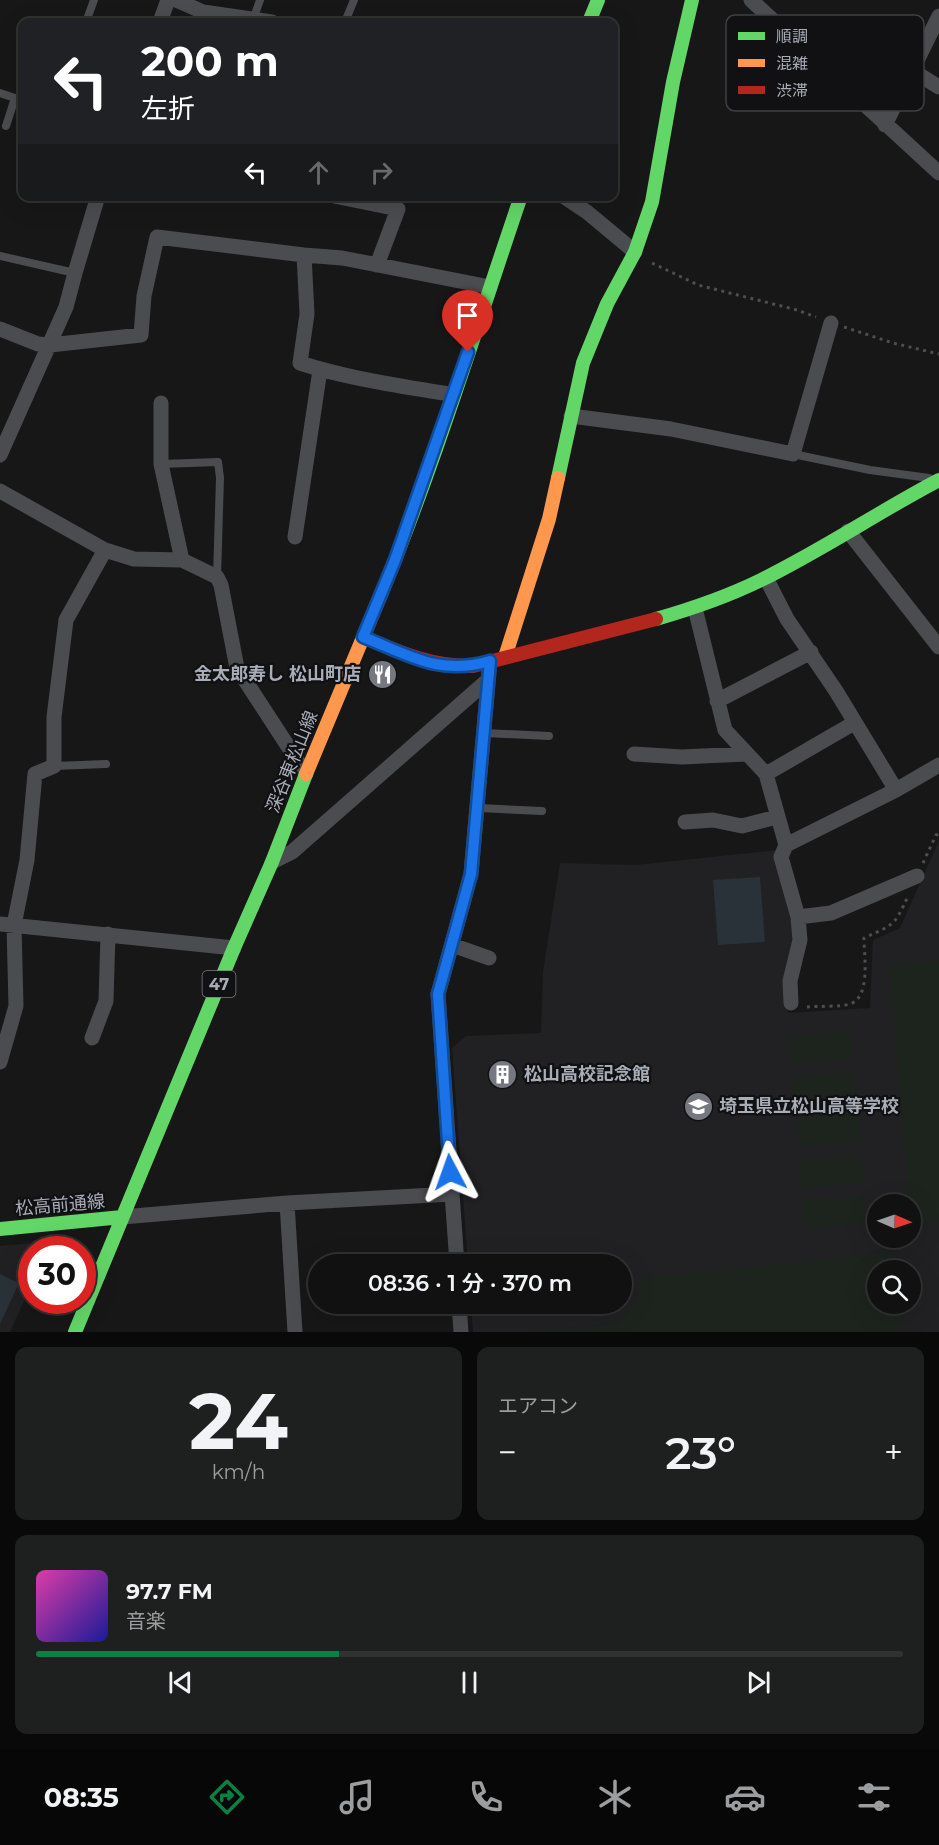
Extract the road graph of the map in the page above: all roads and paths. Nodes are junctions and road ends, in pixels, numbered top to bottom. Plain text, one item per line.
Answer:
1 (94, 0) edge
2 (168, 0) edge
3 (176, 0) edge
4 (260, 0) edge
5 (354, 0) edge
6 (598, 0) edge
7 (692, 0) edge
8 (751, 0) edge
9 (767, 15) edge
10 (939, 16) edge
11 (87, 18) edge
12 (161, 18) edge
13 (240, 18) edge
14 (254, 18) edge
15 (347, 18) edge
16 (591, 18) edge
17 (924, 48) edge
18 (924, 78) edge
19 (939, 87) edge
20 (0, 93) edge
21 (871, 111) edge
22 (892, 111) edge
23 (885, 124) junction
24 (6, 126) dead end
25 (939, 173) edge
26 (97, 201) edge
27 (359, 201) edge
28 (518, 201) edge
29 (570, 201) edge
30 (635, 252) junction
31 (0, 255) edge
32 (304, 255) junction
33 (377, 265) junction
34 (75, 273) junction
35 (490, 287) junction
36 (831, 323) junction
37 (0, 329) edge
38 (50, 345) junction
39 (939, 354) edge
40 (320, 370) junction
41 (454, 395) junction
42 (161, 404) dead end
43 (571, 416) junction
44 (0, 454) edge
45 (793, 454) junction
46 (161, 464) junction
47 (939, 480) edge
48 (0, 491) edge
49 (848, 531) junction
50 (295, 537) dead end
51 (105, 550) junction
52 (182, 560) junction
53 (218, 577) junction
54 (766, 578) junction
55 (695, 608) junction
56 (363, 637) junction
57 (939, 647) edge
58 (811, 652) junction
59 (505, 657) junction
60 (490, 661) junction
61 (488, 680) junction
62 (717, 701) junction
63 (855, 723) junction
64 (484, 733) junction
65 (549, 736) dead end
66 (634, 754) dead end
67 (746, 754) junction
68 (106, 764) dead end
69 (939, 765) edge
70 (54, 766) junction
71 (306, 774) junction
72 (766, 774) junction
73 (896, 790) junction
74 (478, 808) junction
75 (542, 811) dead end
76 (777, 817) junction
77 (685, 822) dead end
78 (939, 834) edge
79 (786, 845) junction
80 (272, 862) junction
81 (917, 876) junction
82 (798, 917) junction
83 (7, 924) edge
84 (108, 934) junction
85 (452, 945) junction
86 (234, 948) junction
87 (489, 958) dead end
88 (791, 1003) joint
89 (92, 1038) dead end
90 (0, 1062) edge
91 (452, 1194) junction
92 (287, 1203) junction
93 (122, 1217) junction
94 (0, 1229) edge
95 (455, 1254) edge
96 (460, 1314) edge
97 (75, 1332) edge
98 (295, 1332) edge
99 (461, 1332) edge

1 - 11 lane
2 - 12 street
3 - 13 street
4 - 14 lane
5 - 15 lane
6 - 16 street
7 - 30 street
8 - 9 street
10 - 17 street
18 - 19 street
20 - 24 lane
21 - 23 street
22 - 23 street
23 - 25 street
26 - 34 street
27 - 33 street
28 - 35 street, 深谷東松山線 / 47
29 - 30 street
30 - 36 path
30 - 43 street
31 - 34 lane
32 - 33 street
32 - 38 street
32 - 40 street
33 - 35 street
34 - 38 street
35 - 41 street, 深谷東松山線 / 47
36 - 39 path
36 - 45 street
37 - 38 street
38 - 44 street
40 - 41 street
40 - 50 street
41 - 56 street, 深谷東松山線 / 47
42 - 46 street
43 - 45 street
43 - 59 street
45 - 47 lane
46 - 52 street
46 - 53 lane
47 - 49 street
48 - 51 street
49 - 54 street
49 - 57 street
51 - 52 street
51 - 70 street
52 - 53 street
53 - 71 street
54 - 55 street
54 - 58 street
55 - 59 street
55 - 62 street
56 - 60 street
56 - 71 street, 深谷東松山線 / 47
58 - 62 street
58 - 63 street
59 - 60 street
60 - 61 street
61 - 64 street
61 - 80 street
62 - 67 street
63 - 72 street
63 - 73 street
64 - 65 lane
64 - 74 street
66 - 67 street
67 - 72 street
68 - 70 lane
69 - 73 street
70 - 83 street
71 - 80 street, 深谷東松山線 / 47
72 - 76 street
73 - 79 street
74 - 75 lane
74 - 85 street
76 - 77 street
76 - 79 street
78 - 81 path
79 - 82 street
80 - 86 street, 深谷東松山線 / 47
81 - 82 street
81 - 88 path
82 - 88 street
83 - 84 street
83 - 90 street
84 - 86 street
84 - 89 street
85 - 87 street
85 - 91 street
86 - 93 street, 深谷東松山線 / 47
91 - 92 street
91 - 95 street
92 - 93 street
92 - 98 street
93 - 94 street, 松高前通線
93 - 97 street, 深谷東松山線 / 47
96 - 99 street

